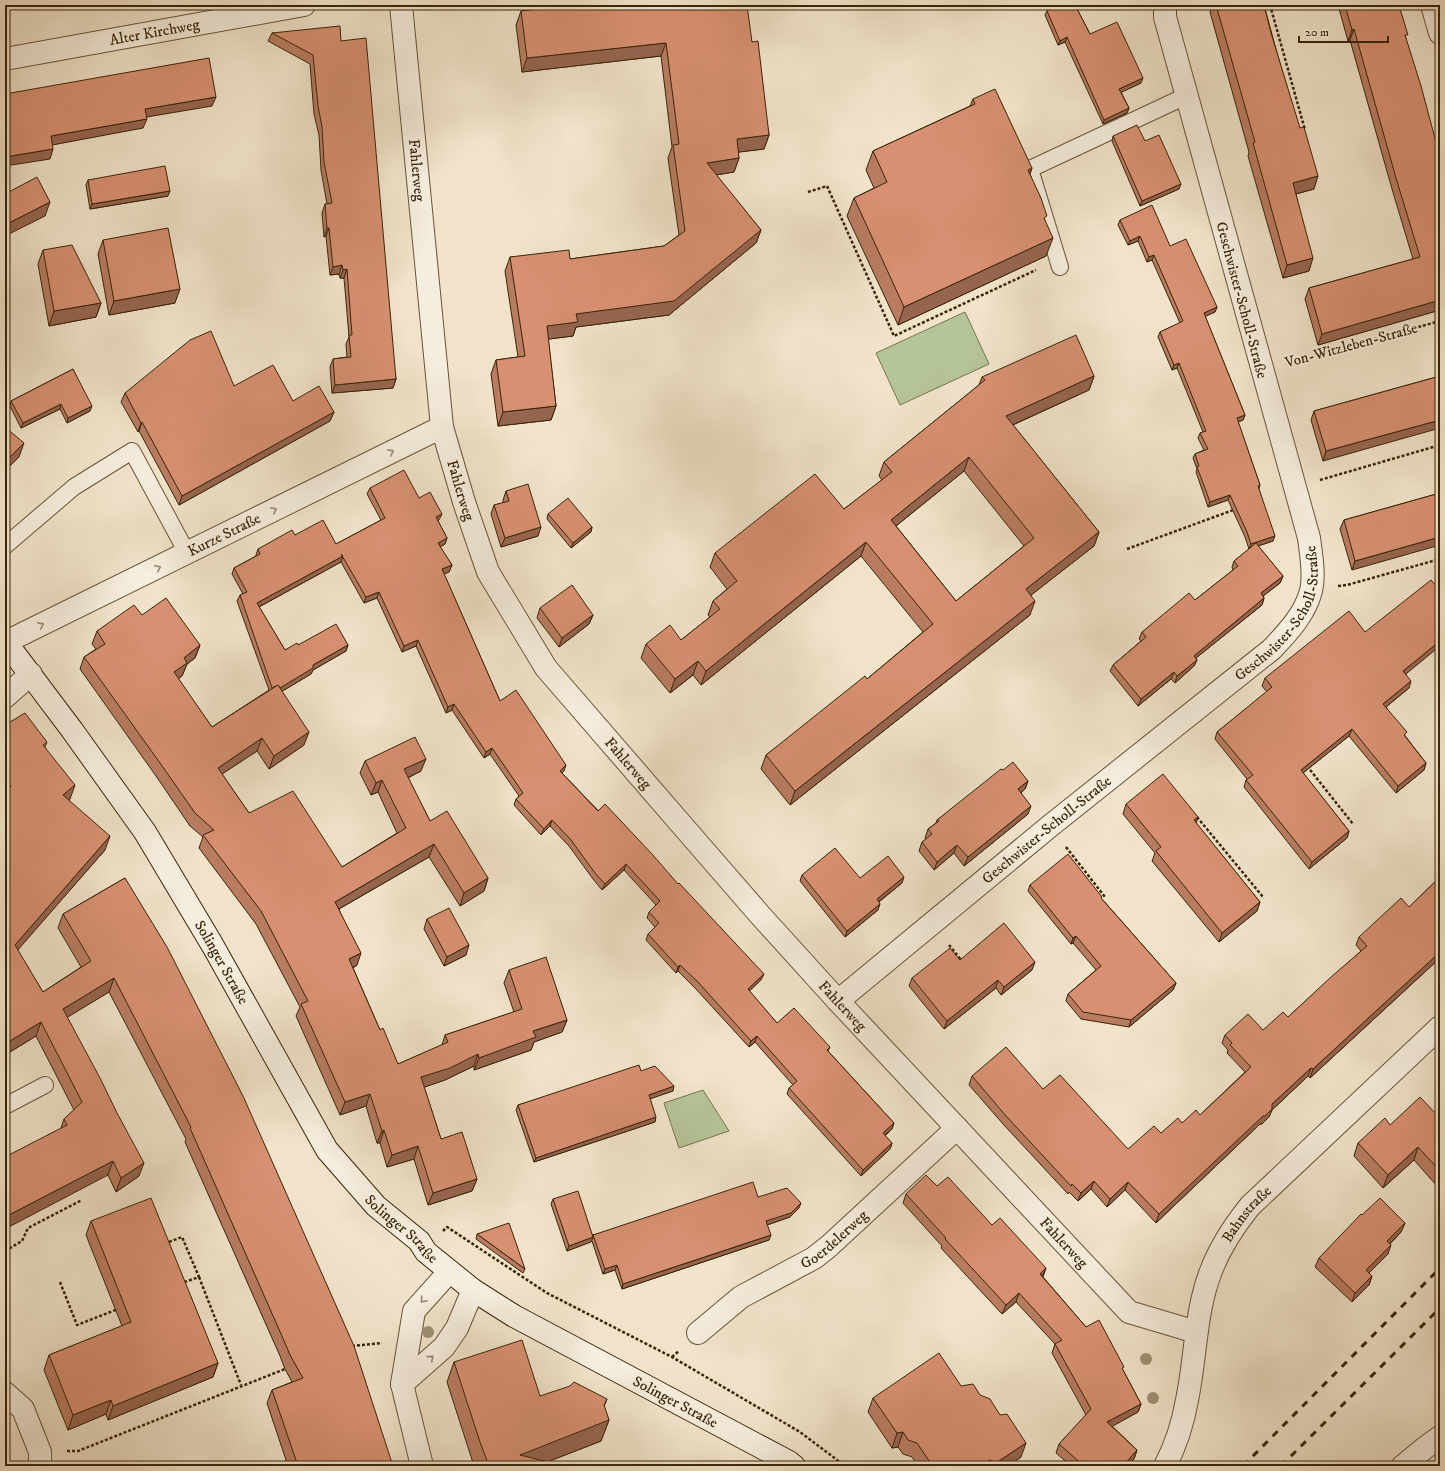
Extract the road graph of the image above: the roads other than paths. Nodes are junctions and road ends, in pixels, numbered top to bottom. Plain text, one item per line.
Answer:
1 (304, 5) edge
2 (401, 5) edge
3 (1164, 5) edge
4 (1432, 5) edge
5 (1440, 33) edge
6 (5, 59) edge
7 (1186, 96) junction
8 (1058, 264) road end
9 (442, 427) junction
10 (9, 543) edge
11 (187, 553) junction
12 (6, 642) edge
13 (31, 674) junction
14 (5, 697) edge
15 (838, 1001) junction
16 (1440, 1027) edge
17 (46, 1085) dead end
18 (5, 1106) edge
19 (957, 1128) junction
20 (449, 1272) junction
21 (473, 1290) junction
22 (1196, 1332) junction
23 (698, 1333) dead end
24 (402, 1384) junction
25 (5, 1393) edge
26 (1440, 1437) edge
27 (40, 1459) edge
28 (422, 1466) edge
29 (794, 1466) edge
30 (1165, 1466) edge
31 (1403, 1466) edge

1 - 6 street, Alter Kirchweg
2 - 9 street, Fahlerweg
3 - 7 street, Geschwister-Scholl-Straße
4 - 5 street
7 - 8 lane
7 - 15 street, Geschwister-Scholl-Straße
11 -> 9 street, Kurze Straße
9 - 15 street, Fahlerweg
10 - 11 lane
12 -> 11 street, Kurze Straße
12 - 13 street, Solinger Straße
13 - 14 street
13 - 20 street, Solinger Straße
15 - 19 street, Fahlerweg
16 - 22 street, Bahnstraße
17 - 18 lane
19 - 22 street, Fahlerweg
19 - 23 street, Goerdelerweg
20 - 21 street, Solinger Straße
20 -> 24 street, Solinger Straße
24 -> 21 street
21 - 29 street, Solinger Straße
22 - 30 street, Bahnstraße
24 - 28 street, Solinger Straße
25 - 27 street
26 - 31 street

